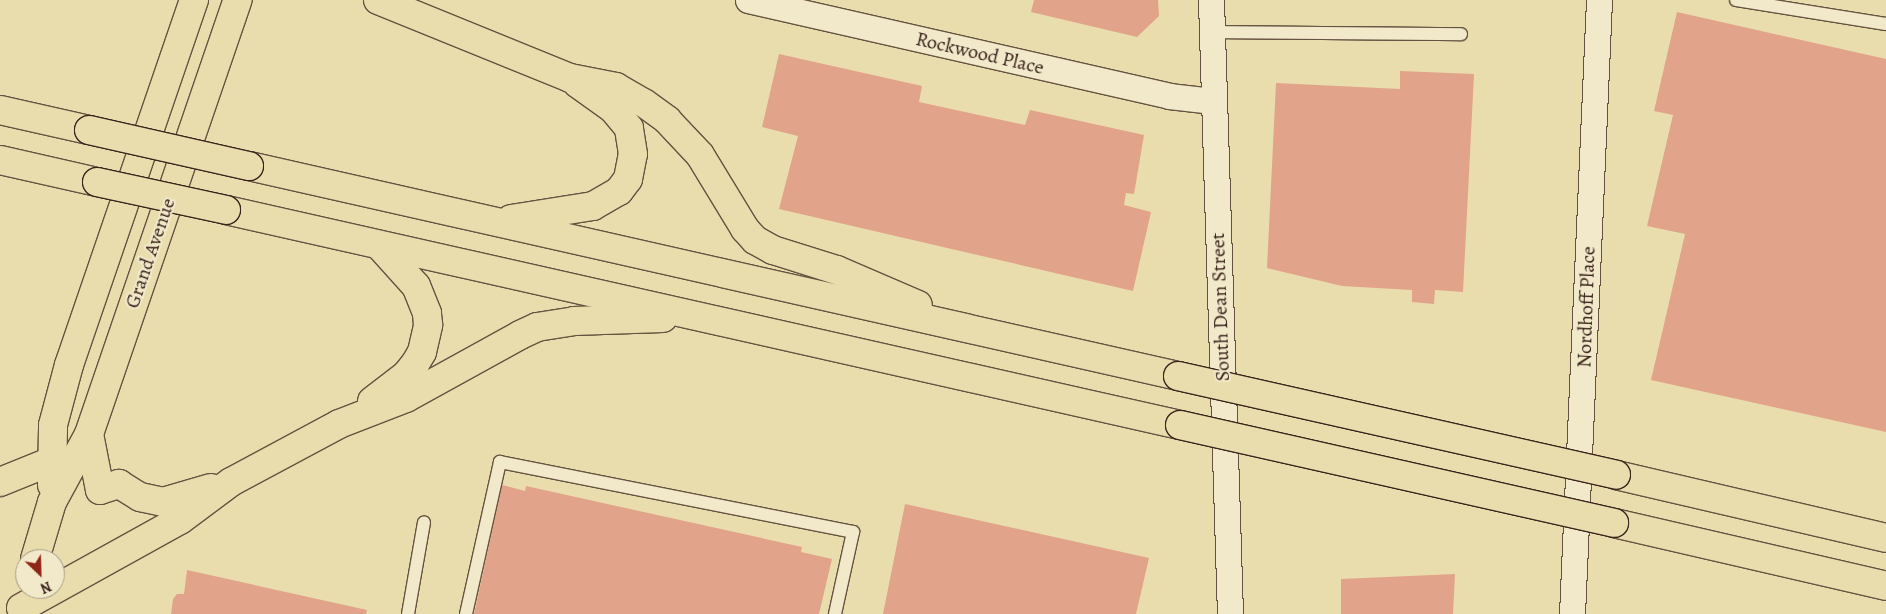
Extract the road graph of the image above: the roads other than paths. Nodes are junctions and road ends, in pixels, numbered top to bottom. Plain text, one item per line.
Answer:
1 (194, 0) edge
2 (238, 0) edge
3 (378, 0) edge
4 (748, 0) edge
5 (1211, 0) edge
6 (1599, 0) edge
7 (1736, 0) edge
8 (1886, 24) edge
9 (1212, 32) junction
10 (1461, 34) dead end
11 (570, 78) junction
12 (1214, 101) junction
13 (0, 110) edge
14 (0, 160) edge
15 (495, 222) junction
16 (379, 244) junction
17 (703, 317) junction
18 (978, 332) junction
19 (339, 424) junction
20 (89, 434) junction
21 (52, 461) junction
22 (0, 482) edge
23 (231, 482) junction
24 (52, 502) junction
25 (424, 522) dead end
26 (1886, 538) edge
27 (38, 549) edge
28 (1886, 586) edge
29 (22, 604) edge
30 (408, 614) edge
31 (466, 614) edge
32 (835, 614) edge
33 (1230, 614) edge
34 (1572, 614) edge

1 - 21 main road, Grand Avenue
2 - 20 main road, Grand Avenue
3 - 11 main road
4 - 12 street, Rockwood Place
5 - 9 street, South Dean Street
6 - 34 street, Nordhoff Place
7 - 8 lane
9 - 10 lane
9 - 12 street, South Dean Street
11 - 15 main road
11 - 18 main road
12 - 33 street, South Dean Street
13 - 15 main road, bridge
14 - 16 main road, bridge
15 - 18 main road
16 - 17 main road
16 - 19 main road
17 - 19 main road
17 - 28 main road, bridge
18 - 26 main road, bridge
19 - 23 main road
20 - 23 main road
20 - 24 main road, Grand Avenue
21 - 22 main road
21 - 24 main road, Grand Avenue
23 - 29 main road
24 - 27 main road, Grand Avenue
25 - 30 lane
31 - 32 lane

